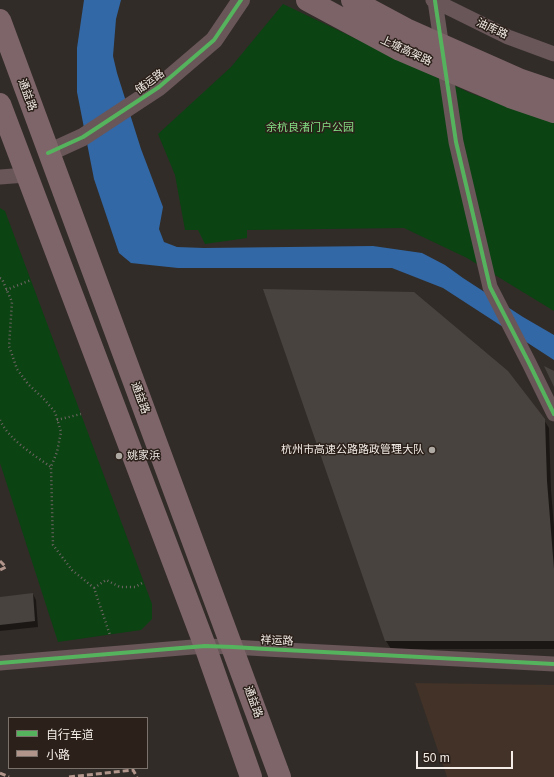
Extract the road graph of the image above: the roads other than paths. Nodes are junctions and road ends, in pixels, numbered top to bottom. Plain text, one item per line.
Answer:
1 (241, 0) edge
2 (307, 0) edge
3 (352, 0) edge
4 (434, 1) edge
5 (0, 20) edge
6 (554, 54) edge
7 (554, 91) edge
8 (0, 104) edge
9 (554, 112) edge
10 (48, 153) junction
11 (26, 175) junction
12 (0, 177) edge
13 (554, 414) edge
14 (204, 646) junction
15 (233, 647) junction
16 (0, 663) edge
17 (554, 664) edge
18 (251, 777) edge
19 (280, 777) edge

1 - 10 street, 储运路
2 - 9 highway, 上塘高架路
3 - 7 highway, 上塘高架路
4 - 6 street, 油库路
4 - 13 street
5 - 10 main road, 通益路
8 - 11 main road
10 - 15 main road, 通益路
11 - 12 street
11 - 14 main road
14 - 15 street, 祥运路
14 - 16 street, 祥运路
14 - 18 main road
15 - 17 street, 祥运路
15 - 19 main road, 通益路

